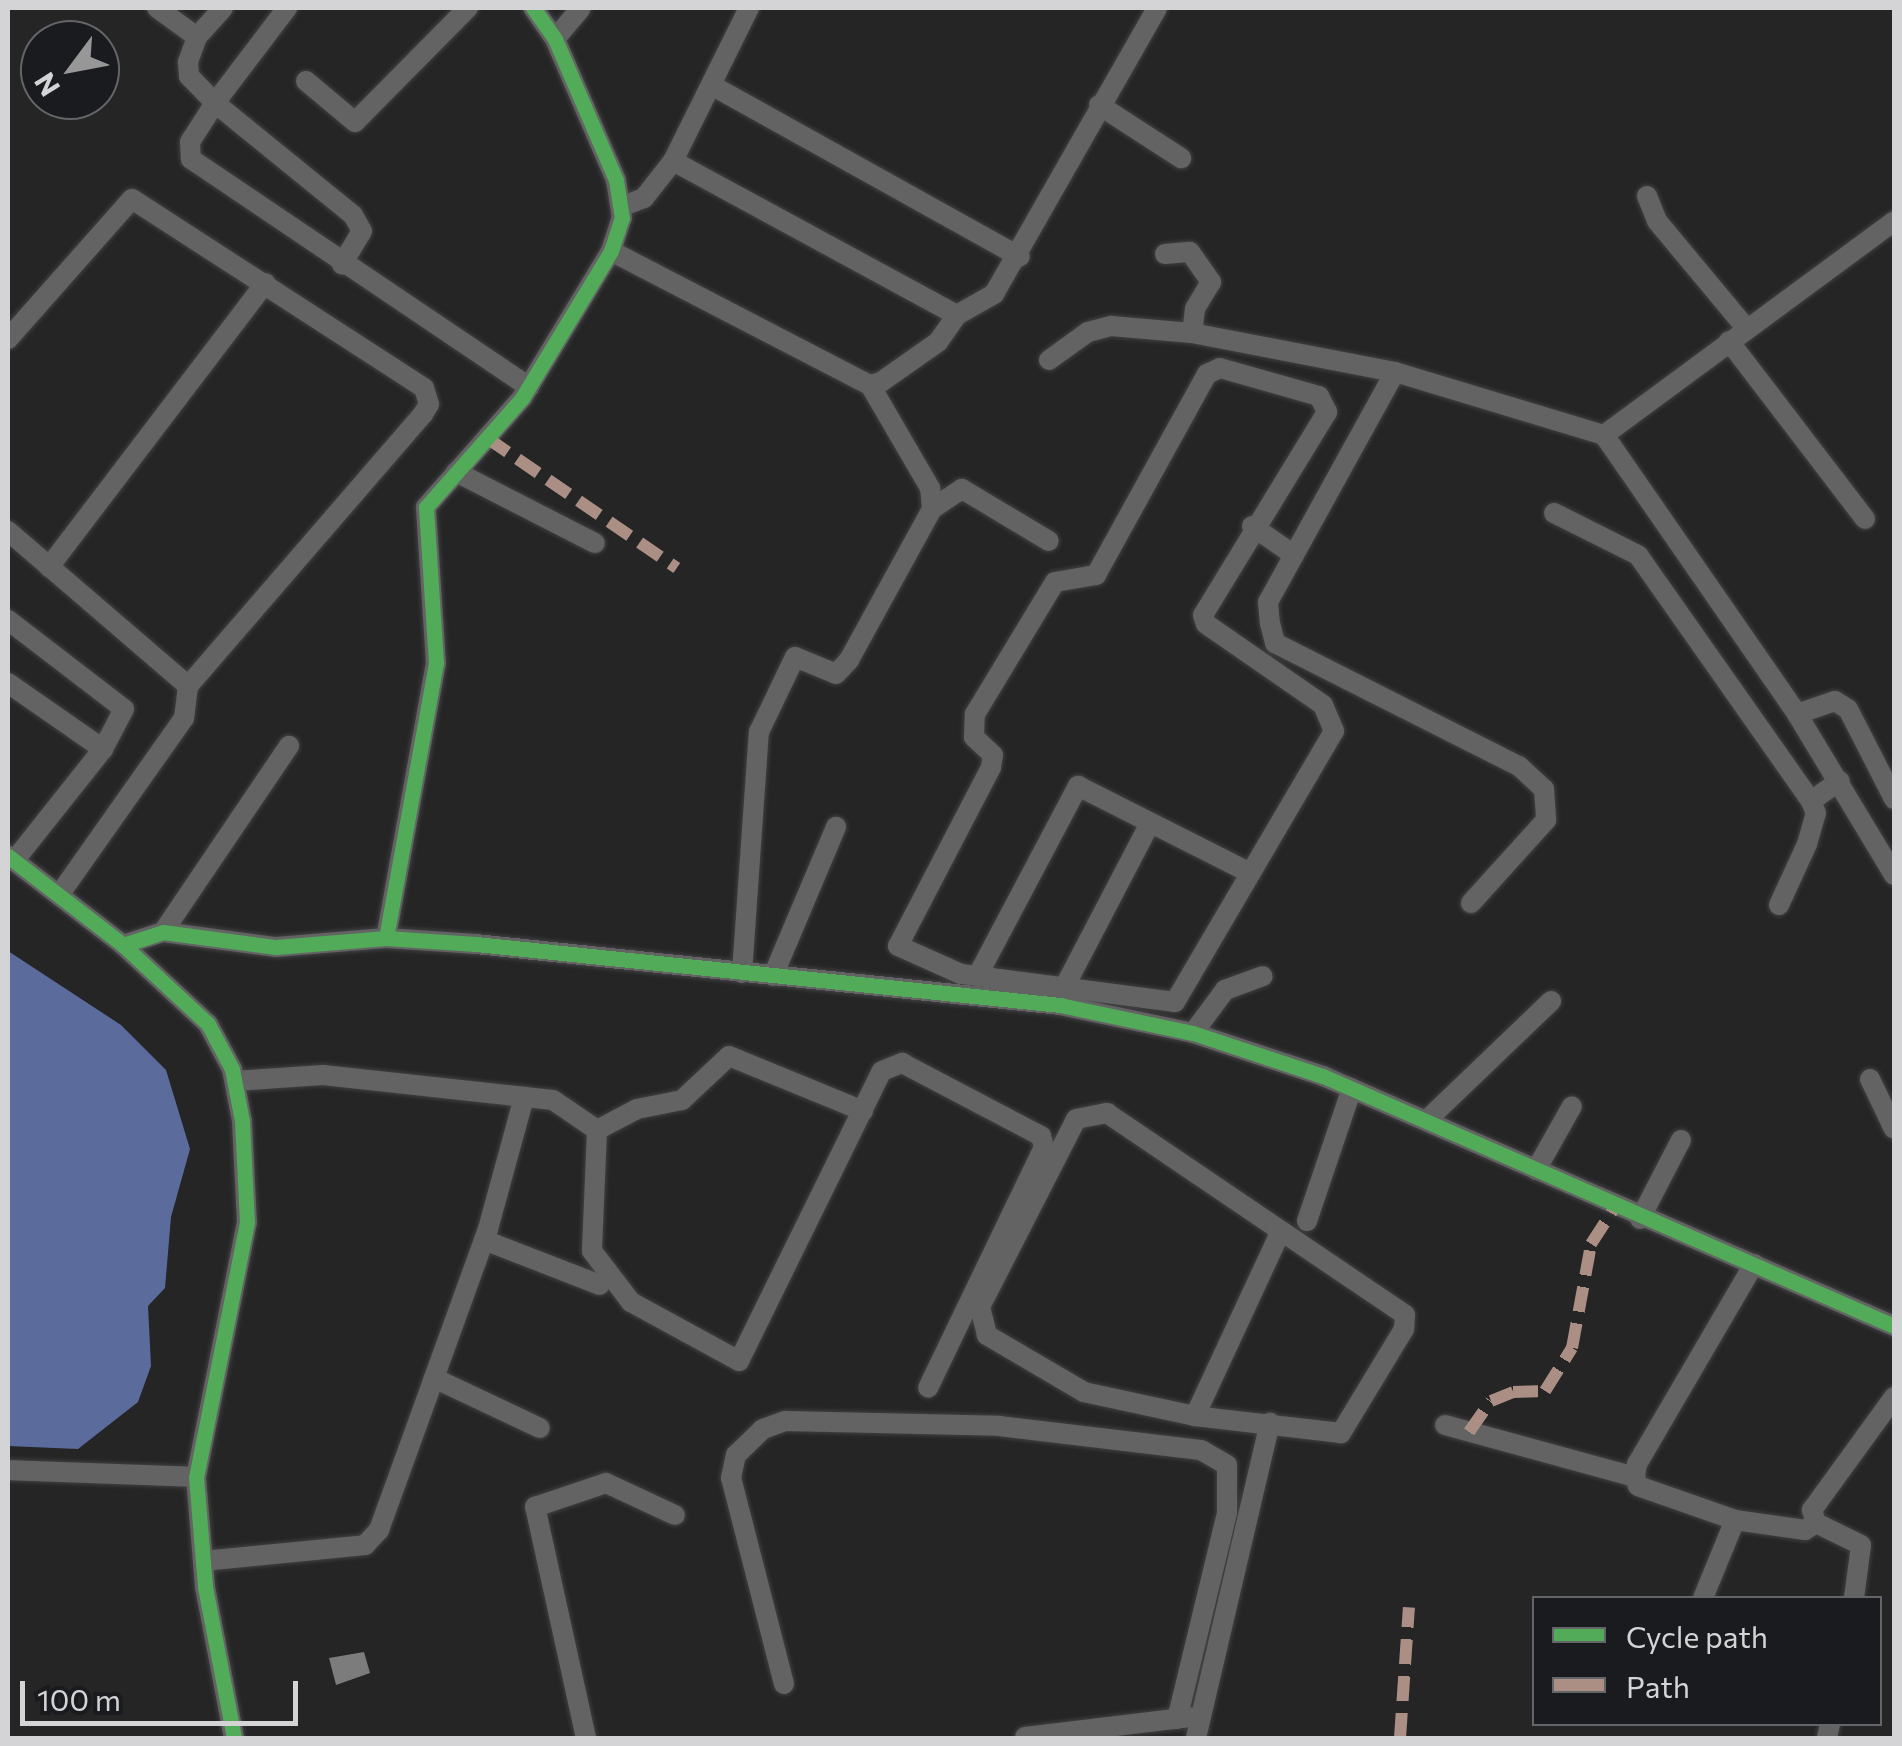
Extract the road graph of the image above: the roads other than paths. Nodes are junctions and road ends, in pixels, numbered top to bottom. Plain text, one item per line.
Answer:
1 (157, 8) edge
2 (223, 8) edge
3 (287, 8) edge
4 (468, 8) edge
5 (533, 8) edge
6 (581, 8) edge
7 (749, 8) edge
8 (1156, 8) edge
9 (197, 37) junction
10 (555, 40) junction
11 (306, 81) dead end
12 (713, 86) junction
13 (214, 102) junction
14 (1099, 105) junction
15 (1181, 158) dead end
16 (673, 161) junction
17 (1647, 196) dead end
18 (623, 206) junction
19 (1894, 221) edge
20 (611, 250) junction
21 (1165, 254) dead end
22 (1020, 256) junction
23 (342, 264) junction
24 (265, 283) junction
25 (956, 315) junction
26 (1192, 333) junction
27 (1738, 334) junction
28 (8, 339) edge
29 (1048, 360) dead end
30 (1395, 372) junction
31 (870, 385) junction
32 (529, 387) junction
33 (1604, 435) junction
34 (456, 472) junction
35 (932, 509) junction
36 (1554, 513) dead end
37 (1865, 518) dead end
38 (1252, 526) junction
39 (8, 531) edge
40 (1049, 541) dead end
41 (595, 543) dead end
42 (1294, 555) junction
43 (48, 566) junction
44 (8, 620) edge
45 (8, 683) edge
46 (188, 686) junction
47 (1797, 714) junction
48 (288, 746) dead end
49 (104, 750) junction
50 (1840, 781) junction
51 (1894, 799) edge
52 (1811, 801) junction
53 (1150, 823) junction
54 (836, 828) dead end
55 (11, 859) edge
56 (1892, 864) edge
57 (1250, 873) junction
58 (60, 894) junction
59 (1471, 903) dead end
60 (1780, 905) dead end
61 (163, 932) junction
62 (386, 938) junction
63 (123, 945) junction
64 (742, 973) junction
65 (979, 973) junction
66 (772, 976) junction
67 (1264, 976) dead end
68 (1066, 984) junction
69 (1550, 1001) dead end
70 (1193, 1032) junction
71 (1870, 1079) dead end
72 (235, 1081) junction
73 (1352, 1088) junction
74 (524, 1097) junction
75 (1572, 1106) dead end
76 (863, 1111) junction
77 (1427, 1120) junction
78 (1894, 1129) edge
79 (597, 1130) junction
80 (1681, 1140) dead end
81 (1536, 1170) junction
82 (1640, 1218) junction
83 (1307, 1221) dead end
84 (1281, 1231) junction
85 (484, 1240) junction
86 (1754, 1264) junction
87 (600, 1285) dead end
88 (1894, 1326) edge
89 (434, 1378) junction
90 (928, 1388) dead end
91 (1894, 1397) edge
92 (1195, 1416) junction
93 (1270, 1423) junction
94 (1445, 1426) dead end
95 (540, 1428) dead end
96 (8, 1470) edge
97 (1635, 1477) junction
98 (196, 1478) junction
99 (676, 1515) dead end
100 (1734, 1520) junction
101 (1816, 1523) junction
102 (203, 1561) junction
103 (1704, 1596) edge
104 (1854, 1596) edge
105 (784, 1684) dead end
106 (1202, 1716) junction
107 (1177, 1719) junction
108 (1026, 1737) edge
109 (234, 1738) edge
110 (586, 1738) edge
111 (1196, 1738) edge

1 - 9 street
2 - 9 street
3 - 13 street
4 - 11 street
5 - 10 street
6 - 10 street
7 - 12 street
8 - 14 street
9 - 13 street
10 - 18 street
12 - 16 street
12 - 22 street
13 - 23 street
13 - 23 street
14 - 15 street
14 - 22 street
16 - 18 street
16 - 25 street
17 - 27 street
18 - 20 street
19 - 27 street
20 - 31 street
20 - 32 street
21 - 26 street
22 - 25 street
23 - 32 street
24 - 28 street
24 - 43 street
24 - 46 street
25 - 31 street
26 - 29 street
26 - 30 street
27 - 33 street
27 - 37 street
30 - 33 street
30 - 42 street
31 - 35 street
32 - 34 street
33 - 47 street
34 - 41 street
34 - 62 street
35 - 40 street
35 - 64 street
36 - 52 street
38 - 42 street
38 - 57 street
38 - 65 street
39 - 43 street
42 - 59 street
43 - 46 street
44 - 49 street
45 - 49 street
46 - 58 street
47 - 50 street
47 - 51 street
48 - 61 street
49 - 55 street
50 - 52 street
50 - 56 street
52 - 60 street
53 - 57 street
53 - 65 street
53 - 68 street
54 - 66 street
55 - 58 street
57 - 68 street
58 - 63 street
61 - 62 street
61 - 63 street
62 - 64 street
63 - 72 street
64 - 66 street
65 - 68 street
66 - 70 street
67 - 70 street
69 - 77 street
70 - 73 street
71 - 78 street
72 - 74 street
72 - 98 street
73 - 77 street
73 - 83 street
74 - 79 street
74 - 85 street
75 - 81 street
76 - 79 street
76 - 79 street
76 - 90 street
77 - 81 street
80 - 82 street
81 - 82 street
82 - 86 street
84 - 92 street
84 - 92 street
84 - 93 street
85 - 87 street
85 - 89 street
86 - 88 street
86 - 97 street
89 - 95 street
89 - 102 street
91 - 101 street
92 - 93 street
93 - 106 street
94 - 97 street
96 - 98 street
97 - 100 street
98 - 102 street
99 - 110 street
100 - 101 street
100 - 103 street
101 - 104 street
102 - 109 street
105 - 107 street
106 - 107 street
106 - 111 street
107 - 108 street

